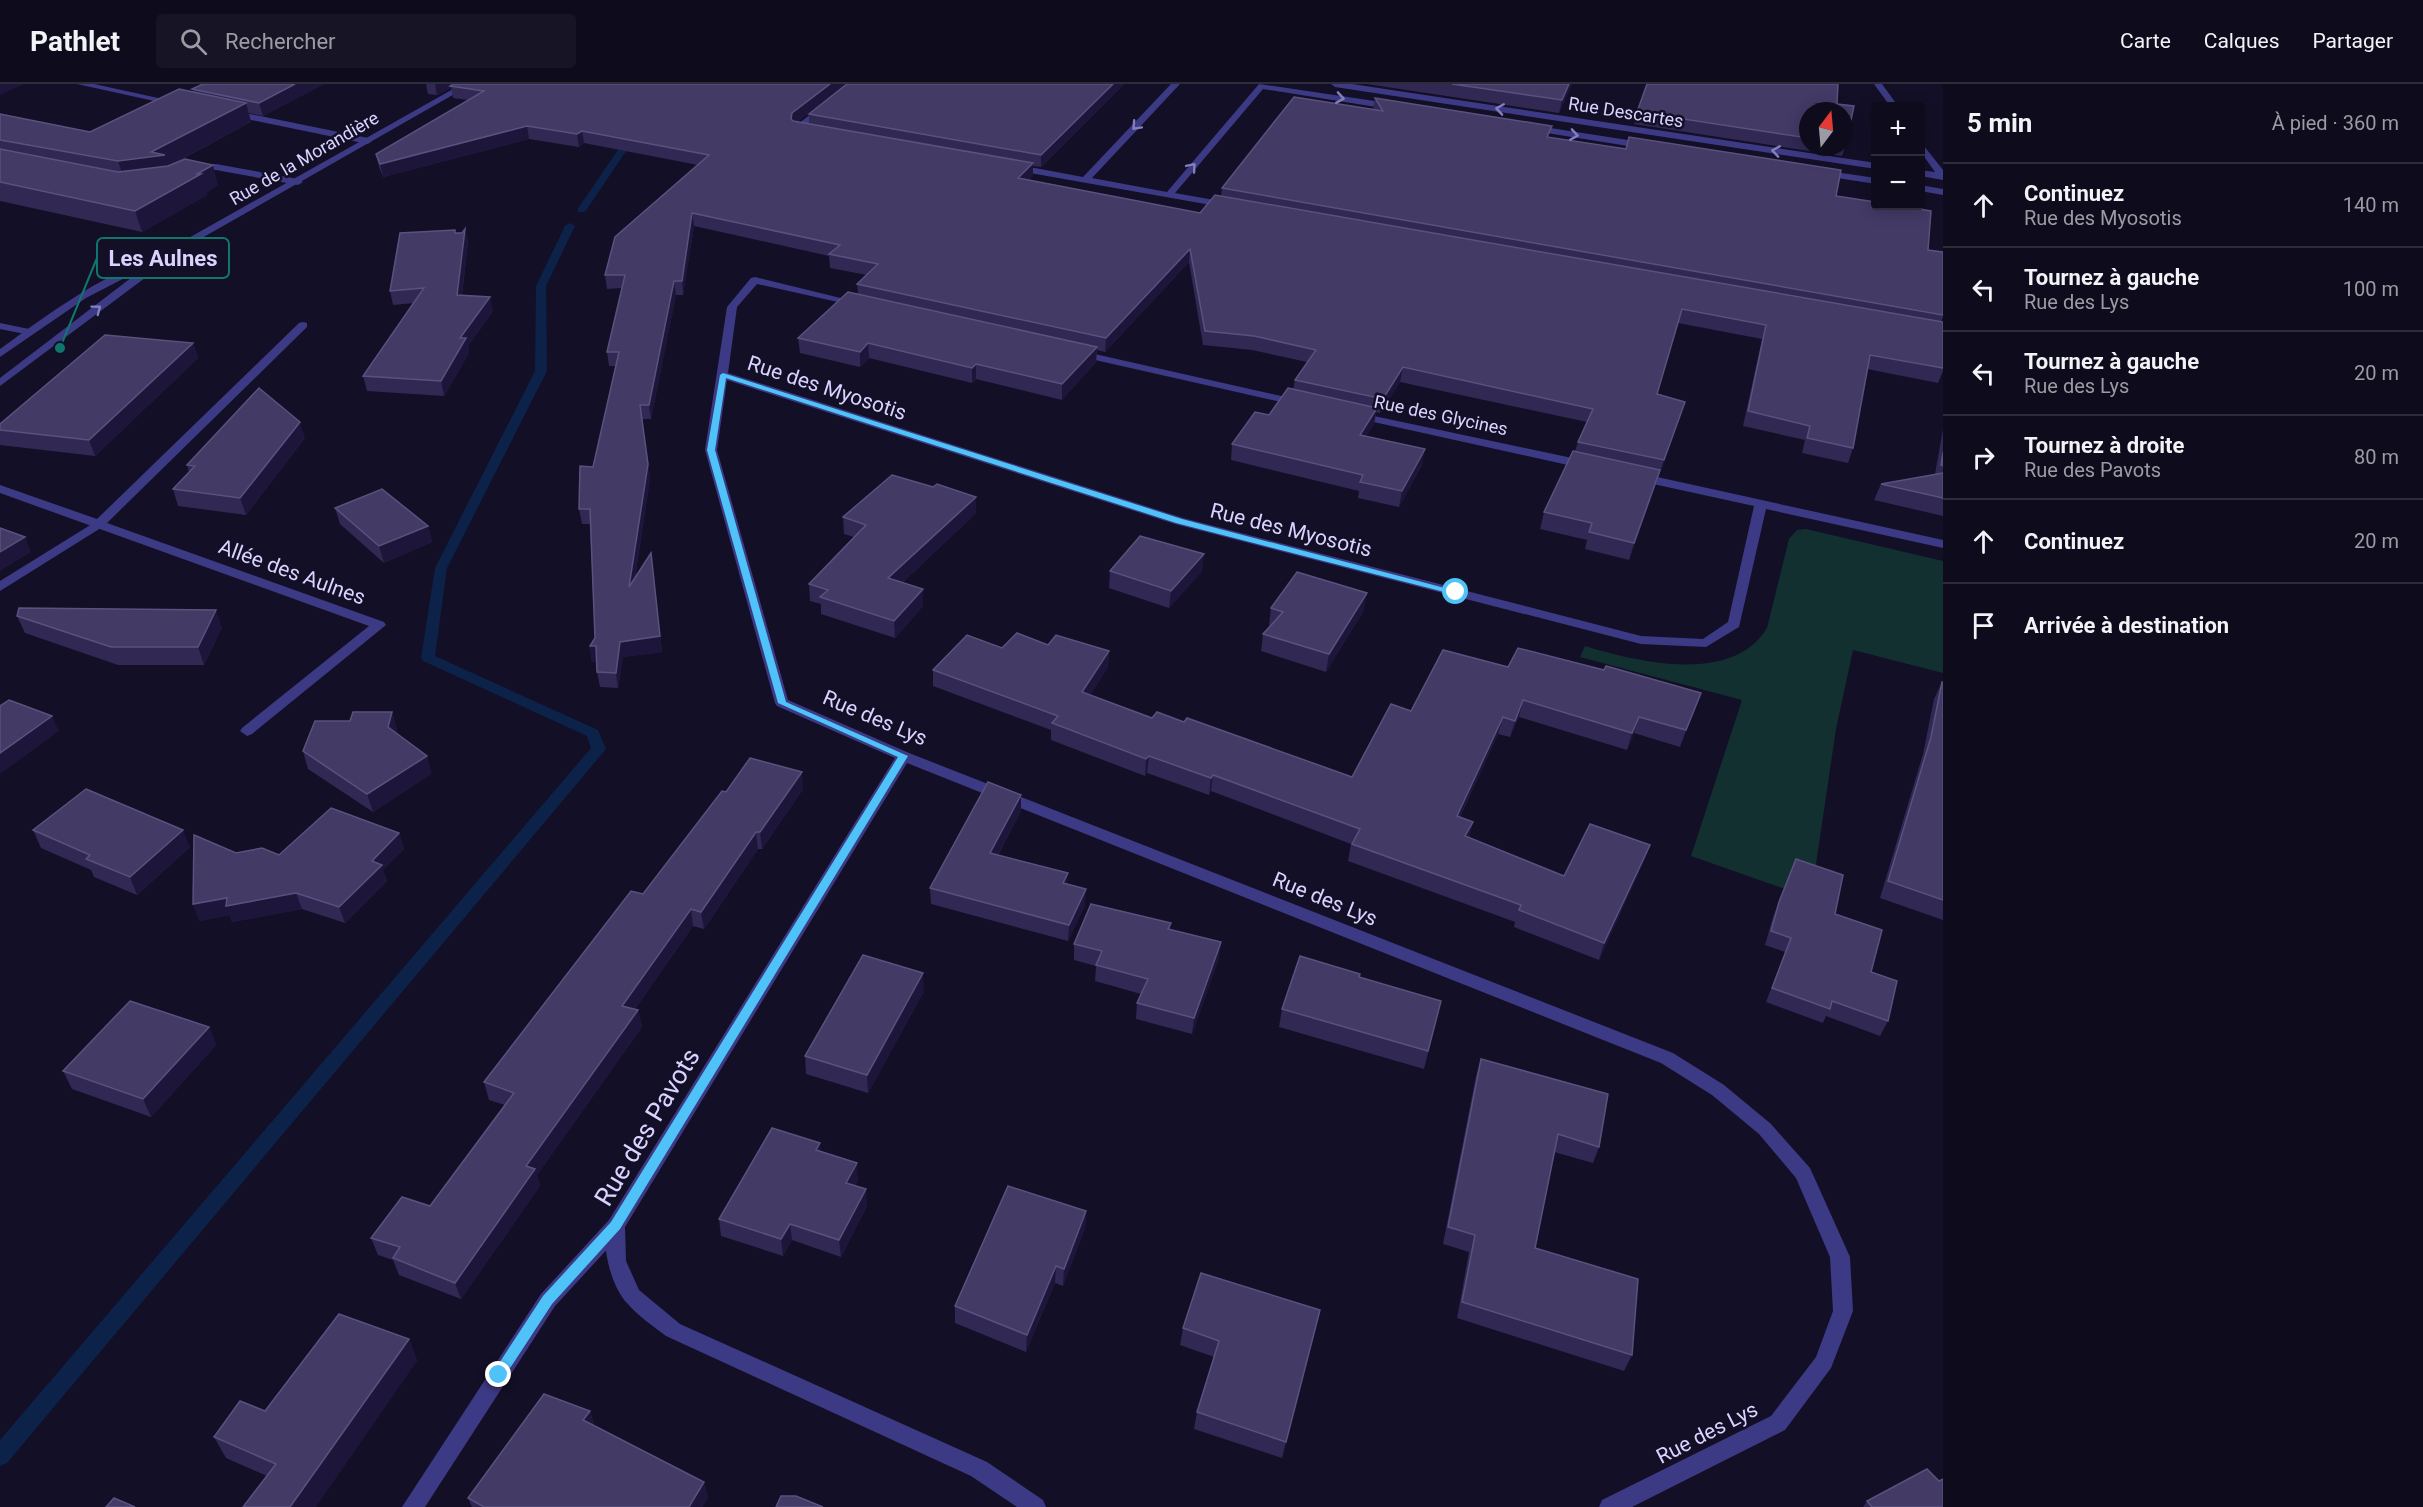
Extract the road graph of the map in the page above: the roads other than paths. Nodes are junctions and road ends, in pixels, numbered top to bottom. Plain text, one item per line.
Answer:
1 (81, 84) edge
2 (468, 84) edge
3 (855, 84) edge
4 (1176, 84) edge
5 (1335, 84) edge
6 (1878, 84) edge
7 (1262, 85) edge
8 (1891, 102) edge
9 (188, 105) edge
10 (1403, 108) edge
11 (222, 112) edge
12 (1521, 126) edge
13 (820, 133) edge
14 (368, 141) junction
15 (1663, 148) edge
16 (1925, 151) edge
17 (1871, 165) edge
18 (1005, 166) edge
19 (1816, 172) edge
20 (1925, 174) edge
21 (187, 176) edge
22 (1943, 176) edge
23 (1085, 180) junction
24 (1871, 180) edge
25 (298, 182) junction
26 (1925, 189) edge
27 (1943, 192) edge
28 (1168, 195) junction
29 (1239, 207) edge
30 (157, 260) junction
31 (870, 306) edge
32 (0, 326) edge
33 (303, 326) dead end
34 (30, 332) junction
35 (1066, 350) edge
36 (0, 354) edge
37 (723, 375) junction
38 (0, 383) edge
39 (1308, 405) edge
40 (1343, 412) edge
41 (1598, 468) edge
42 (1622, 473) edge
43 (0, 489) edge
44 (1761, 503) junction
45 (100, 523) junction
46 (1943, 544) edge
47 (0, 587) edge
48 (247, 731) dead end
49 (904, 756) junction
50 (615, 1226) junction
51 (413, 1507) edge
52 (1035, 1507) edge
53 (1610, 1507) edge

1 - 9 street
2 - 14 street, Rue de la Morandière
3 - 13 street
4 -> 23 street
17 -> 5 street, Rue Descartes
6 - 8 street
7 -> 10 street
28 -> 7 street
11 - 14 street
12 -> 15 street, Rue Descartes
14 - 25 street, Rue de la Morandière
16 - 22 street
18 - 23 street
19 - 24 street
20 - 22 street
21 - 25 street
23 - 28 street
25 - 30 street, Rue de la Morandière
26 - 27 street
28 - 29 street
30 - 34 street, Rue de la Morandière
38 -> 30 street, Rue de la Morandière
31 - 37 street, Rue des Lys
32 - 34 street
33 - 45 street
34 - 36 street, Rue de la Morandière
35 - 39 street
37 - 44 street, Rue des Myosotis
37 - 49 street, Rue des Lys
40 - 41 street, Rue des Glycines
42 - 44 street
43 - 45 street, Allée des Aulnes
44 - 46 street
45 - 47 street
45 - 48 street, Allée des Aulnes
49 - 50 street, Rue des Pavots
49 - 53 street, Rue des Lys
50 - 51 street
50 - 52 street, Rue des Pavots

